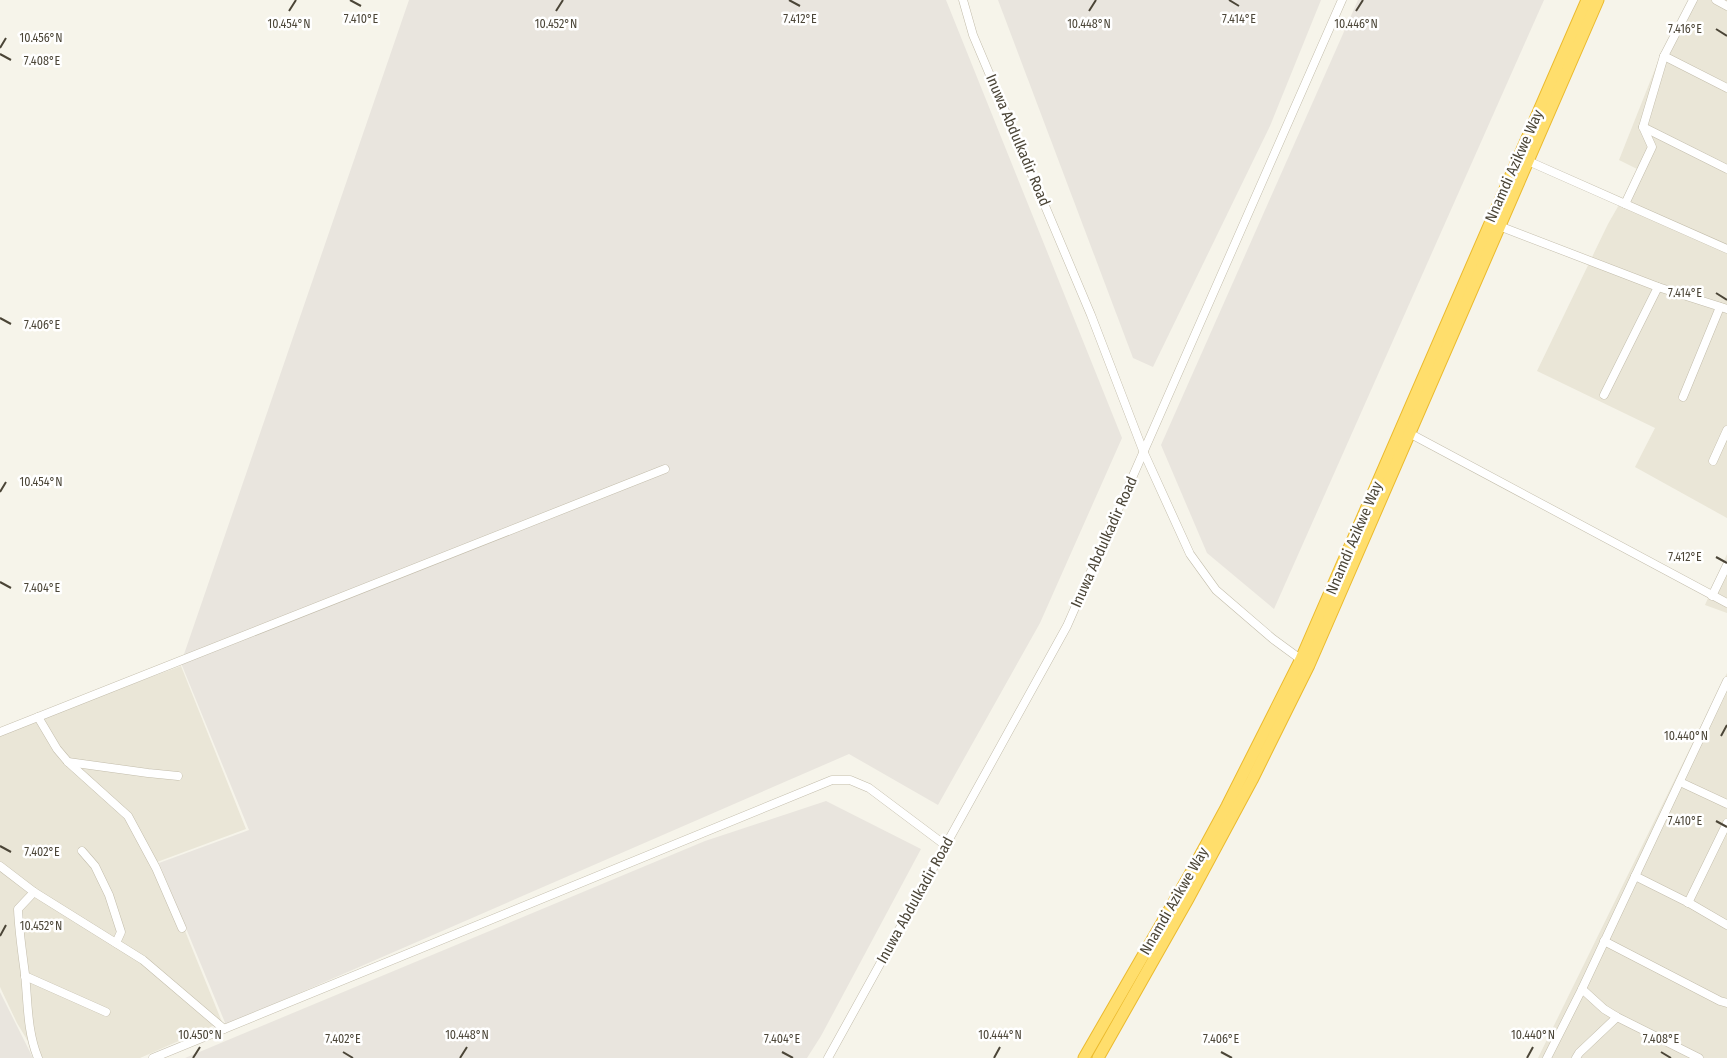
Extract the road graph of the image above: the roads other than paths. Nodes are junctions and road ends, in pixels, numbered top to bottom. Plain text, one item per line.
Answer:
1 (963, 0) edge
2 (1342, 0) edge
3 (1587, 0) edge
4 (1598, 0) edge
5 (1692, 0) edge
6 (1716, 0) edge
7 (1727, 6) edge
8 (1664, 56) junction
9 (1727, 88) edge
10 (1643, 127) junction
11 (1528, 161) junction
12 (1727, 169) edge
13 (1625, 204) junction
14 (1499, 226) junction
15 (1727, 249) edge
16 (1658, 287) junction
17 (1724, 308) edge
18 (1604, 395) dead end
19 (1683, 397) dead end
20 (1727, 430) edge
21 (1409, 433) junction
22 (1144, 453) junction
23 (1713, 461) dead end
24 (665, 469) dead end
25 (1727, 565) edge
26 (1712, 596) junction
27 (1727, 604) edge
28 (1305, 662) junction
29 (1727, 681) edge
30 (38, 717) junction
31 (0, 732) edge
32 (68, 762) junction
33 (178, 776) dead end
34 (1680, 782) junction
35 (1727, 804) edge
36 (1727, 823) edge
37 (945, 845) junction
38 (82, 852) dead end
39 (0, 866) edge
40 (1635, 876) junction
41 (34, 892) junction
42 (1688, 902) junction
43 (1727, 925) edge
44 (182, 928) dead end
45 (1604, 941) junction
46 (116, 943) junction
47 (25, 976) junction
48 (1582, 989) junction
49 (1727, 1003) edge
50 (106, 1012) dead end
51 (1617, 1017) junction
52 (224, 1029) junction
53 (1111, 1035) junction
54 (38, 1058) edge
55 (153, 1058) edge
56 (828, 1058) edge
57 (1084, 1058) edge
58 (1098, 1058) edge
59 (1104, 1058) edge
60 (1547, 1058) edge
61 (1576, 1058) edge
62 (1699, 1058) edge

1 - 22 street, Inuwa Abdulkadir Road
2 - 22 street
3 - 28 highway, Nnamdi Azikwe Way
4 - 11 highway, Nnamdi Azikwe Way
5 - 8 street
6 - 7 street
8 - 9 street
8 - 10 street
10 - 12 street
10 - 13 street
11 - 13 street
11 - 14 highway, Nnamdi Azikwe Way
13 - 15 street
14 - 16 street
14 - 21 highway, Nnamdi Azikwe Way
16 - 17 street
16 - 18 street
17 - 19 street
20 - 23 street
21 - 26 street
21 - 28 highway, Nnamdi Azikwe Way
22 - 28 street
22 - 37 street, Inuwa Abdulkadir Road
24 - 30 street
25 - 26 street
26 - 27 street
28 - 53 highway, Nnamdi Azikwe Way
28 - 57 highway, Nnamdi Azikwe Way
29 - 34 street
30 - 31 street
30 - 32 street
32 - 33 street
32 - 44 street
34 - 35 street
34 - 40 street
36 - 42 street
37 - 52 street
37 - 56 street, Inuwa Abdulkadir Road
38 - 46 street
39 - 41 street
40 - 42 street
40 - 45 street
41 - 46 street
41 - 47 street
42 - 43 street
45 - 48 street
45 - 49 street
46 - 52 street
47 - 50 street
47 - 54 street
48 - 51 street
48 - 60 street
51 - 61 street
51 - 62 street
52 - 55 street
53 - 58 highway, Nnamdi Azikwe Way
53 - 59 highway

